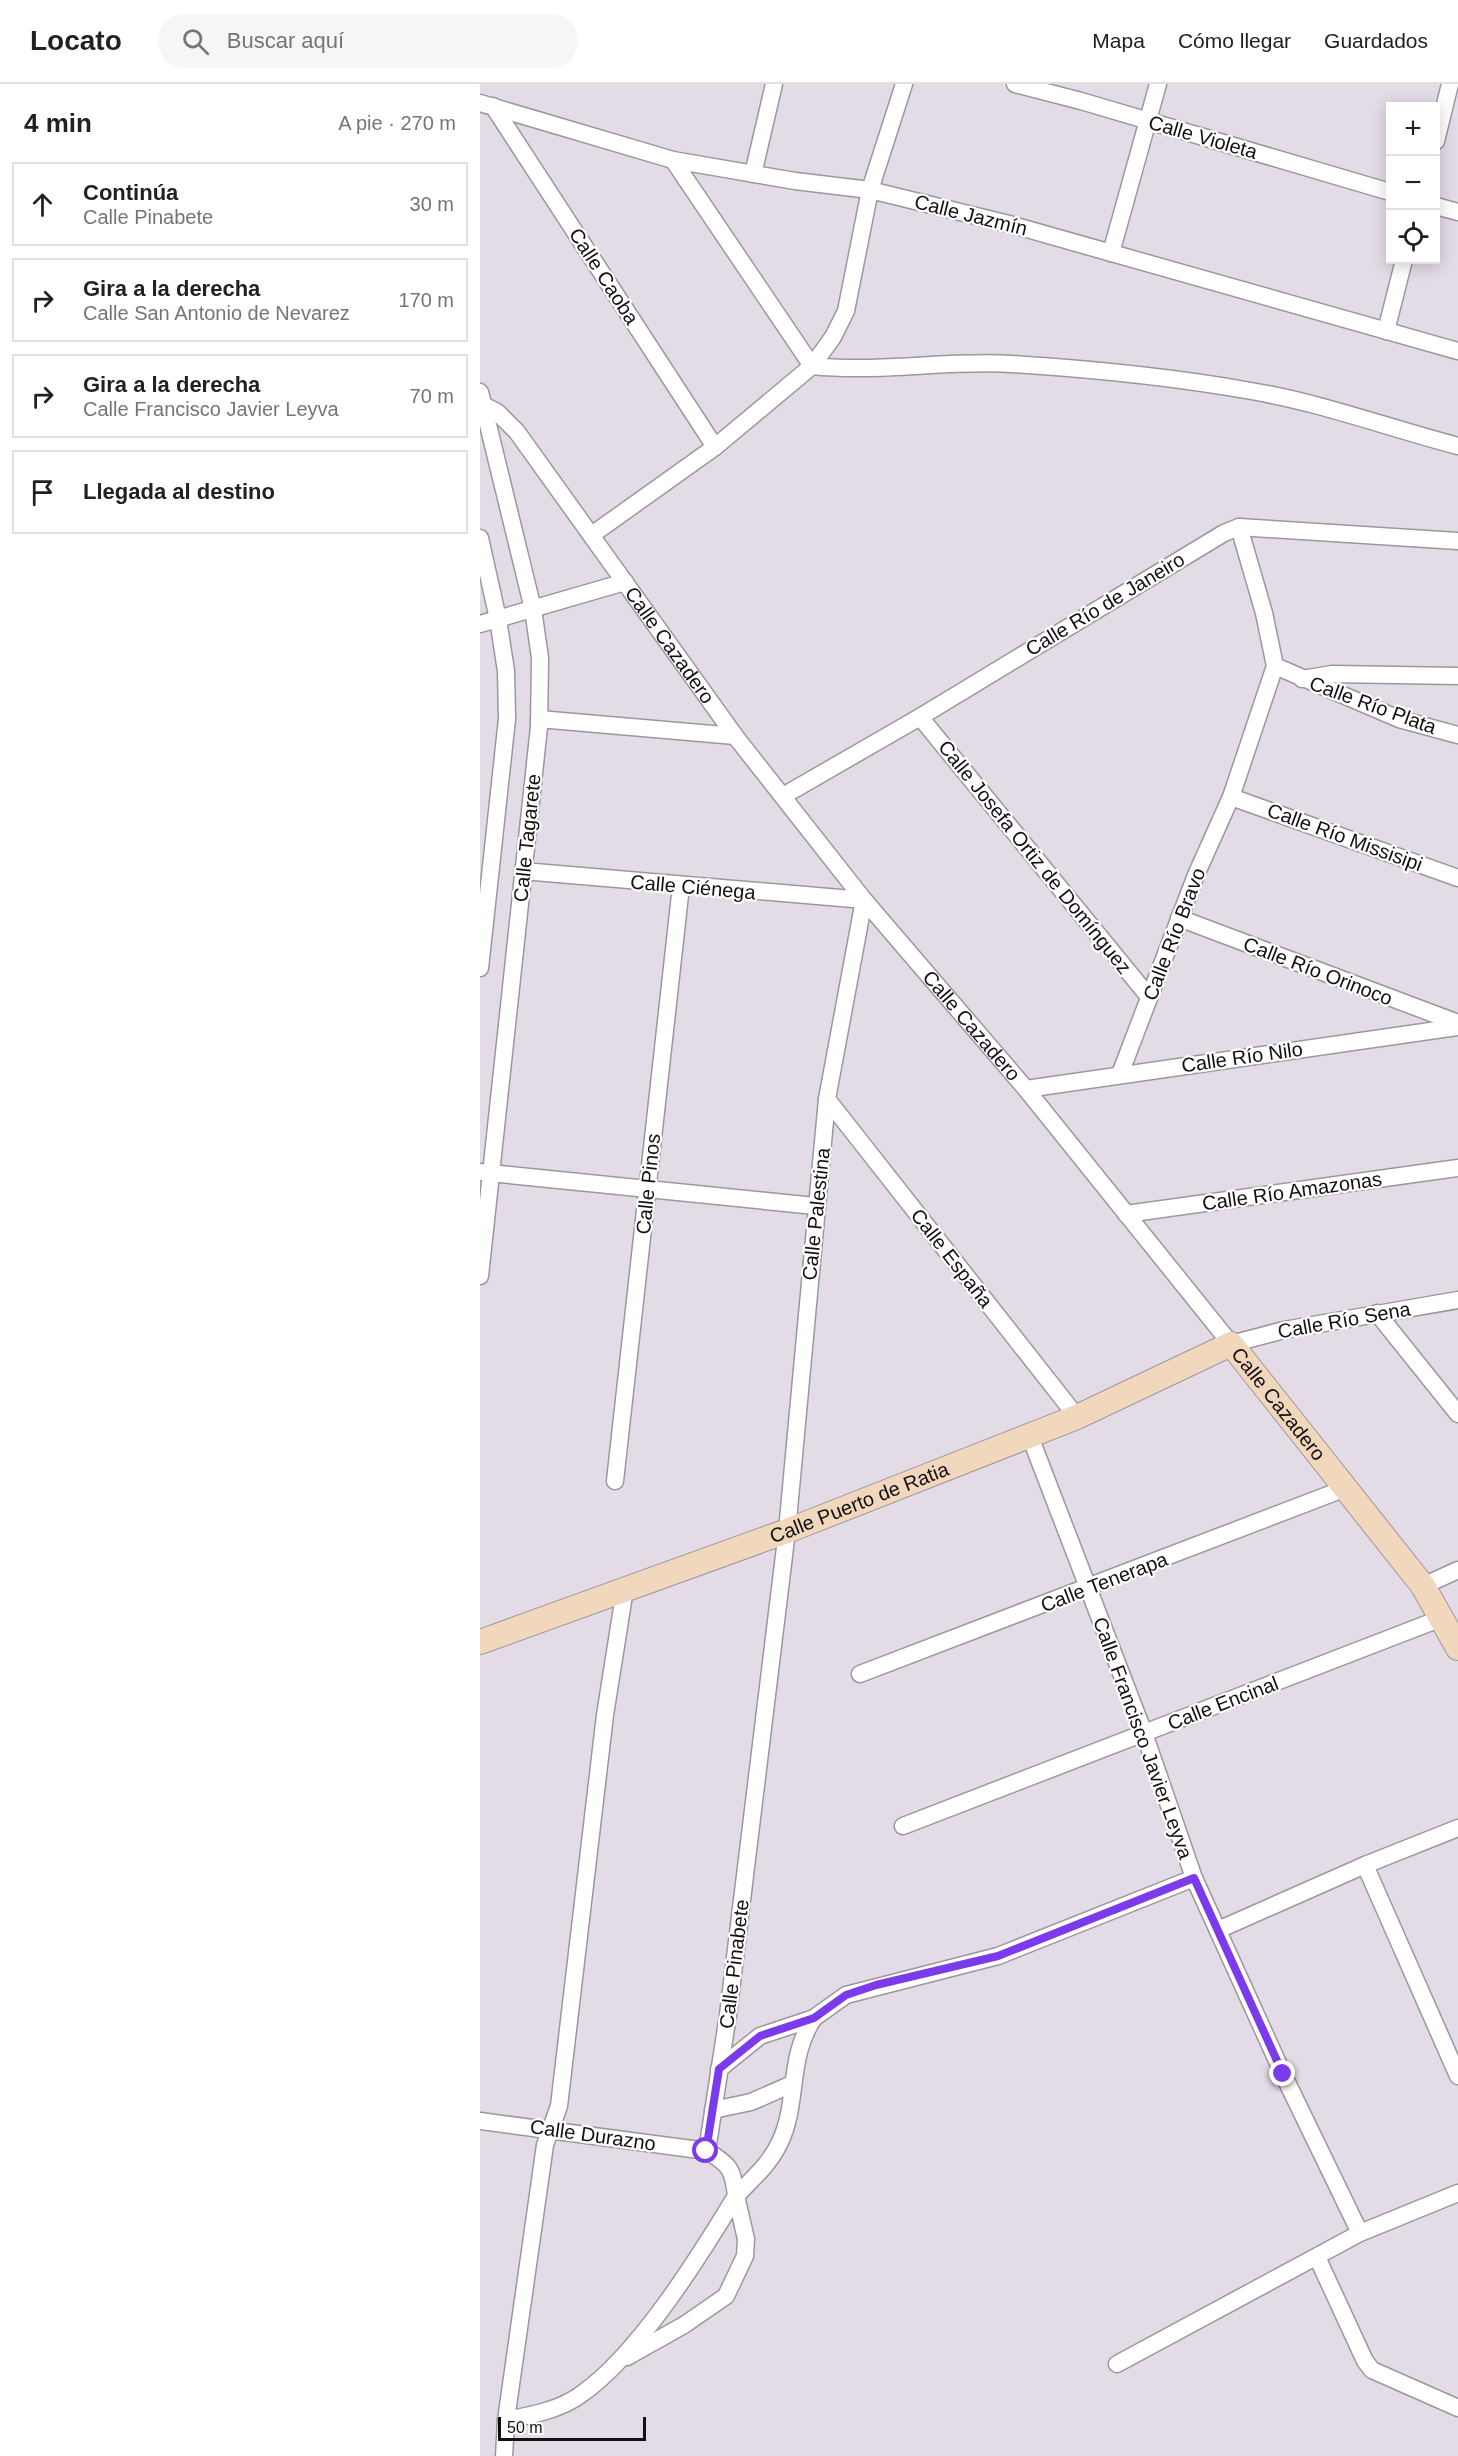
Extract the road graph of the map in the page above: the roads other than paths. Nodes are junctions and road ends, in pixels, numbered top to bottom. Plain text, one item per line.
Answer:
1 (774, 84) edge
2 (904, 84) edge
3 (1015, 84) edge
4 (1158, 84) edge
5 (1450, 84) edge
6 (486, 104) edge
7 (1148, 120) junction
8 (1440, 125) edge
9 (673, 160) junction
10 (753, 174) junction
11 (870, 190) junction
12 (1386, 191) edge
13 (1440, 207) edge
14 (1458, 212) edge
15 (1111, 253) junction
16 (1403, 264) edge
17 (1386, 331) junction
18 (1458, 351) edge
19 (812, 366) junction
20 (482, 401) edge
21 (1458, 446) edge
22 (715, 447) junction
23 (1239, 527) junction
24 (593, 534) junction
25 (480, 538) edge
26 (1458, 541) edge
27 (625, 582) junction
28 (533, 609) junction
29 (498, 619) junction
30 (480, 624) edge
31 (1275, 666) junction
32 (1458, 676) edge
33 (1301, 679) junction
34 (920, 717) junction
35 (539, 719) junction
36 (1458, 735) edge
37 (735, 736) junction
38 (783, 796) junction
39 (1232, 797) junction
40 (523, 871) junction
41 (1458, 878) edge
42 (681, 886) junction
43 (864, 900) junction
44 (1179, 918) junction
45 (480, 968) edge
46 (1149, 997) junction
47 (1458, 1025) edge
48 (1120, 1074) junction
49 (1026, 1089) junction
50 (827, 1099) junction
51 (1458, 1168) edge
52 (485, 1172) edge
53 (647, 1189) junction
54 (815, 1206) junction
55 (1126, 1214) junction
56 (480, 1276) edge
57 (1458, 1300) edge
58 (1377, 1313) junction
59 (1231, 1344) junction
60 (1458, 1414) edge
61 (1077, 1417) junction
62 (1029, 1434) junction
63 (615, 1481) dead end
64 (1346, 1488) junction
65 (787, 1531) junction
66 (1458, 1570) edge
67 (1424, 1586) junction
68 (1088, 1588) junction
69 (625, 1589) junction
70 (1442, 1618) junction
71 (480, 1642) edge
72 (1458, 1648) edge
73 (860, 1674) dead end
74 (1144, 1733) junction
75 (903, 1826) dead end
76 (1458, 1828) edge
77 (1365, 1865) junction
78 (1194, 1878) junction
79 (1218, 1930) junction
80 (814, 2018) junction
81 (719, 2069) junction
82 (1458, 2076) edge
83 (792, 2085) junction
84 (713, 2110) junction
85 (480, 2121) edge
86 (552, 2129) junction
87 (706, 2151) junction
88 (1458, 2193) edge
89 (736, 2196) junction
90 (1360, 2234) junction
91 (1317, 2257) junction
92 (617, 2363) junction
93 (1117, 2364) dead end
94 (1458, 2408) edge
95 (506, 2420) junction
96 (504, 2456) edge

1 - 10 street
2 - 11 street
3 - 7 street, Calle Violeta
4 - 7 street
5 - 8 street
6 - 9 street, Calle Jazmín
6 - 22 street, Calle Caoba
7 - 12 street, Calle Violeta
7 - 15 street
9 - 10 street, Calle Jazmín
9 - 19 street
10 - 11 street, Calle Jazmín
11 - 15 street, Calle Jazmín
11 - 19 street
13 - 14 street
15 - 17 street, Calle Jazmín
16 - 17 street
17 - 18 street, Calle Jazmín
19 - 21 street
19 - 22 street
20 - 24 street, Calle Cazadero
20 - 28 street, Calle Tagarete
22 - 24 street
23 - 26 street, Calle Río de Janeiro
23 - 31 street
23 - 34 street, Calle Río de Janeiro
24 - 27 street, Calle Cazadero
25 - 29 street, Calle Tagarete
27 - 28 street
27 - 37 street, Calle Cazadero
28 - 29 street
28 - 35 street, Calle Tagarete
29 - 30 street
29 - 45 street, Calle Tagarete
31 - 33 street
31 - 39 street, Calle Río Bravo
32 - 33 street, Calle Río Plata
33 - 36 street, Calle Río Plata
34 - 38 street, Calle Río de Janeiro
34 - 46 street, Calle Josefa Ortiz de Domínguez
35 - 37 street
35 - 40 street, Calle Tagarete
37 - 38 street, Calle Cazadero
38 - 43 street, Calle Cazadero
39 - 41 street, Calle Río Missisipi
39 - 44 street, Calle Río Bravo
40 - 42 street, Calle Ciénega
40 - 52 street, Calle Tagarete
42 - 43 street, Calle Ciénega
42 - 53 street, Calle Pinos
43 - 49 street, Calle Cazadero
43 - 50 street, Calle Palestina
44 - 46 street, Calle Río Bravo
44 - 47 street, Calle Río Orinoco
46 - 48 street, Calle Río Bravo
47 - 48 street, Calle Río Nilo
48 - 49 street, Calle Río Nilo
49 - 55 street, Calle Cazadero
50 - 54 street, Calle Palestina
50 - 61 street, Calle España
51 - 55 street, Calle Río Amazonas
52 - 53 street
52 - 56 street, Calle Tagarete
53 - 54 street
53 - 63 street, Calle Pinos
54 - 65 street, Calle Palestina
55 - 59 street, Calle Cazadero
57 - 58 street, Calle Río Sena
58 - 59 street, Calle Río Sena
58 - 60 street
59 - 61 street, Calle Puerto de Ratia
59 - 64 street, Calle Cazadero
61 - 62 street, Calle Puerto de Ratia
62 - 65 street, Calle Puerto de Ratia
62 - 68 street, Calle Francisco Javier Leyva
64 - 67 street, Calle Cazadero
64 - 68 street, Calle Tenerapa
65 - 69 street, Calle Puerto de Ratia
65 - 81 street, Calle Pinabete
66 - 67 street
67 - 70 street, Calle Cazadero
68 - 73 street, Calle Tenerapa
68 - 74 street, Calle Francisco Javier Leyva
69 - 71 street, Calle Puerto de Ratia
69 - 86 street
70 - 72 street, Calle Cazadero
70 - 74 street, Calle Encinal
74 - 75 street, Calle Encinal
74 - 78 street, Calle Francisco Javier Leyva
76 - 77 street
77 - 79 street
77 - 82 street
78 - 79 street, Calle Francisco Javier Leyva
78 - 80 street
79 - 90 street, Calle Francisco Javier Leyva
80 - 81 street
80 - 83 street
81 - 84 street, Calle Pinabete
83 - 84 street
83 - 89 street
84 - 87 street, Calle Pinabete
85 - 86 street, Calle Durazno
86 - 87 street, Calle Durazno
86 - 95 street
87 - 89 street
88 - 90 street
89 - 92 street
89 - 92 street
90 - 91 street
91 - 93 street
91 - 94 street
92 - 95 street
95 - 96 street

